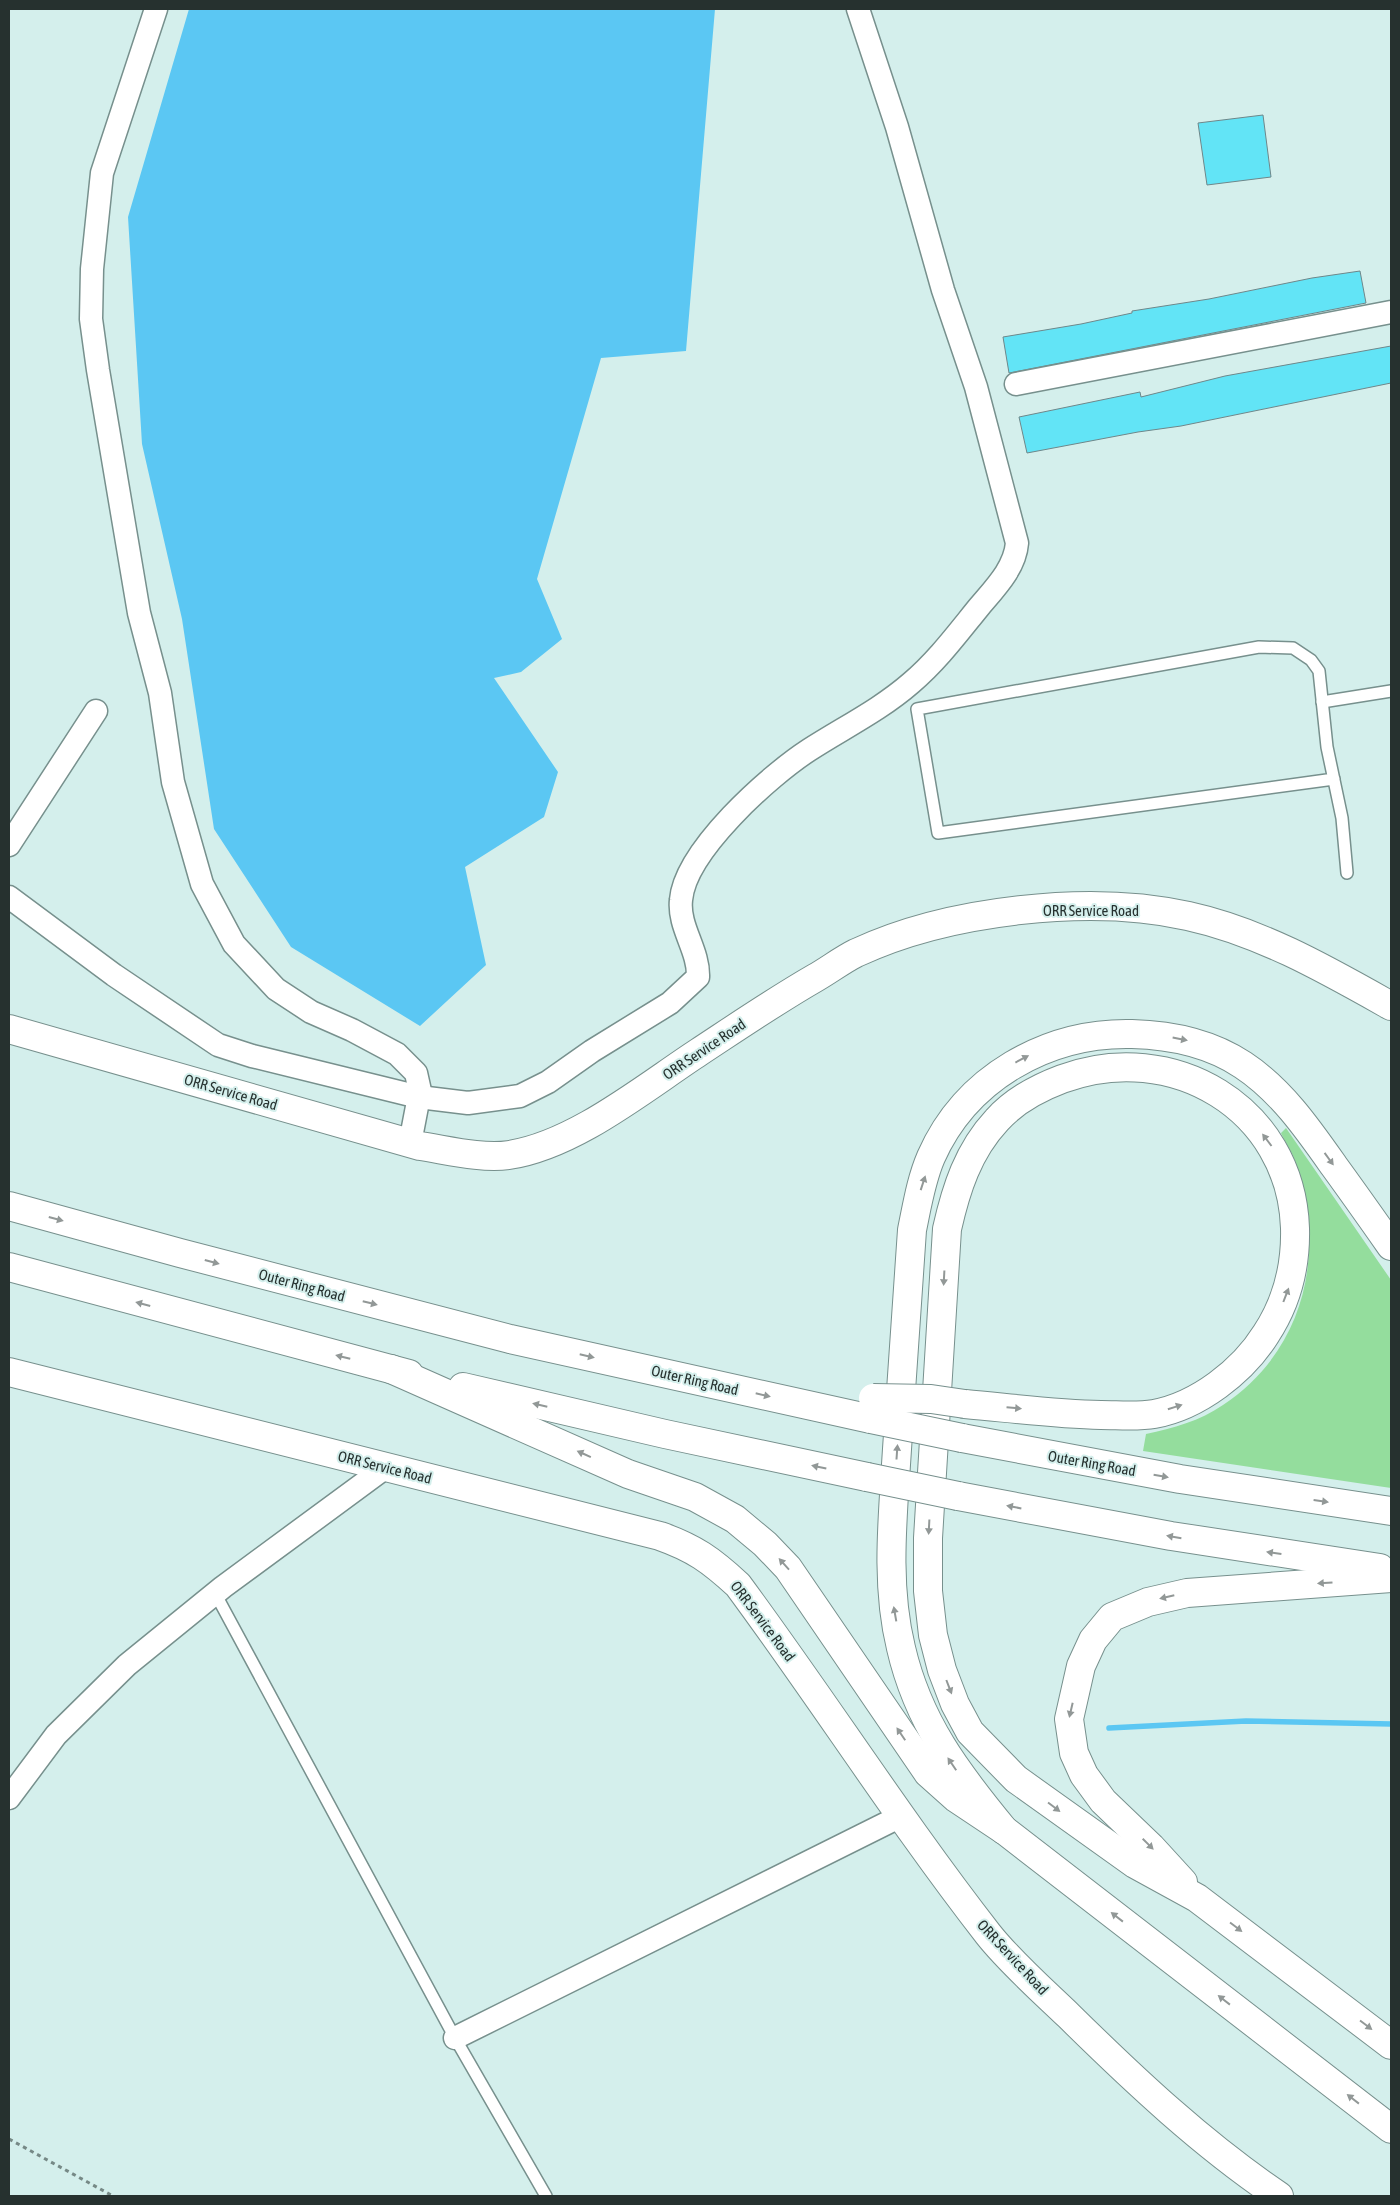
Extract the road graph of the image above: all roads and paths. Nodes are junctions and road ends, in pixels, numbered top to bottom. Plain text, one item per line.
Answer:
1 (156, 9) edge
2 (858, 9) edge
3 (1391, 312) edge
4 (1016, 384) dead end
5 (1391, 691) edge
6 (1322, 702) junction
7 (96, 711) dead end
8 (1334, 779) junction
9 (9, 845) edge
10 (1347, 873) dead end
11 (9, 897) edge
12 (1391, 1006) edge
13 (9, 1029) edge
14 (419, 1097) junction
15 (410, 1143) junction
16 (9, 1206) edge
17 (1391, 1246) edge
18 (9, 1267) edge
19 (391, 1369) junction
20 (9, 1372) edge
21 (872, 1409) junction
22 (386, 1467) junction
23 (1391, 1511) edge
24 (1391, 1570) edge
25 (1391, 1578) edge
26 (215, 1594) junction
27 (9, 1798) edge
28 (901, 1816) junction
29 (1004, 1830) junction
30 (1197, 1898) junction
31 (454, 2038) junction
32 (1391, 2045) edge
33 (1391, 2129) edge
34 (9, 2139) edge
35 (113, 2196) edge
36 (546, 2196) edge
37 (1279, 2196) edge

1 - 14 street
2 - 14 street
3 - 4 street
5 - 6 lane
6 - 8 lane
6 - 8 lane
7 - 9 street
8 - 10 lane
11 - 14 street
12 - 15 main road, ORR Service Road
13 - 15 main road, ORR Service Road
14 - 15 street
16 -> 21 main road, Outer Ring Road
29 -> 17 main road
19 -> 18 main road
24 -> 19 main road, bridge
29 -> 19 main road
20 - 22 main road, ORR Service Road
21 -> 23 main road, Outer Ring Road, bridge
21 -> 30 main road, bridge
22 - 26 street
22 - 28 main road, ORR Service Road
25 -> 30 main road
26 - 27 street
26 - 31 lane
28 - 31 street
28 - 37 main road, ORR Service Road
33 -> 29 main road
30 -> 32 main road
31 - 36 lane
34 - 35 path

